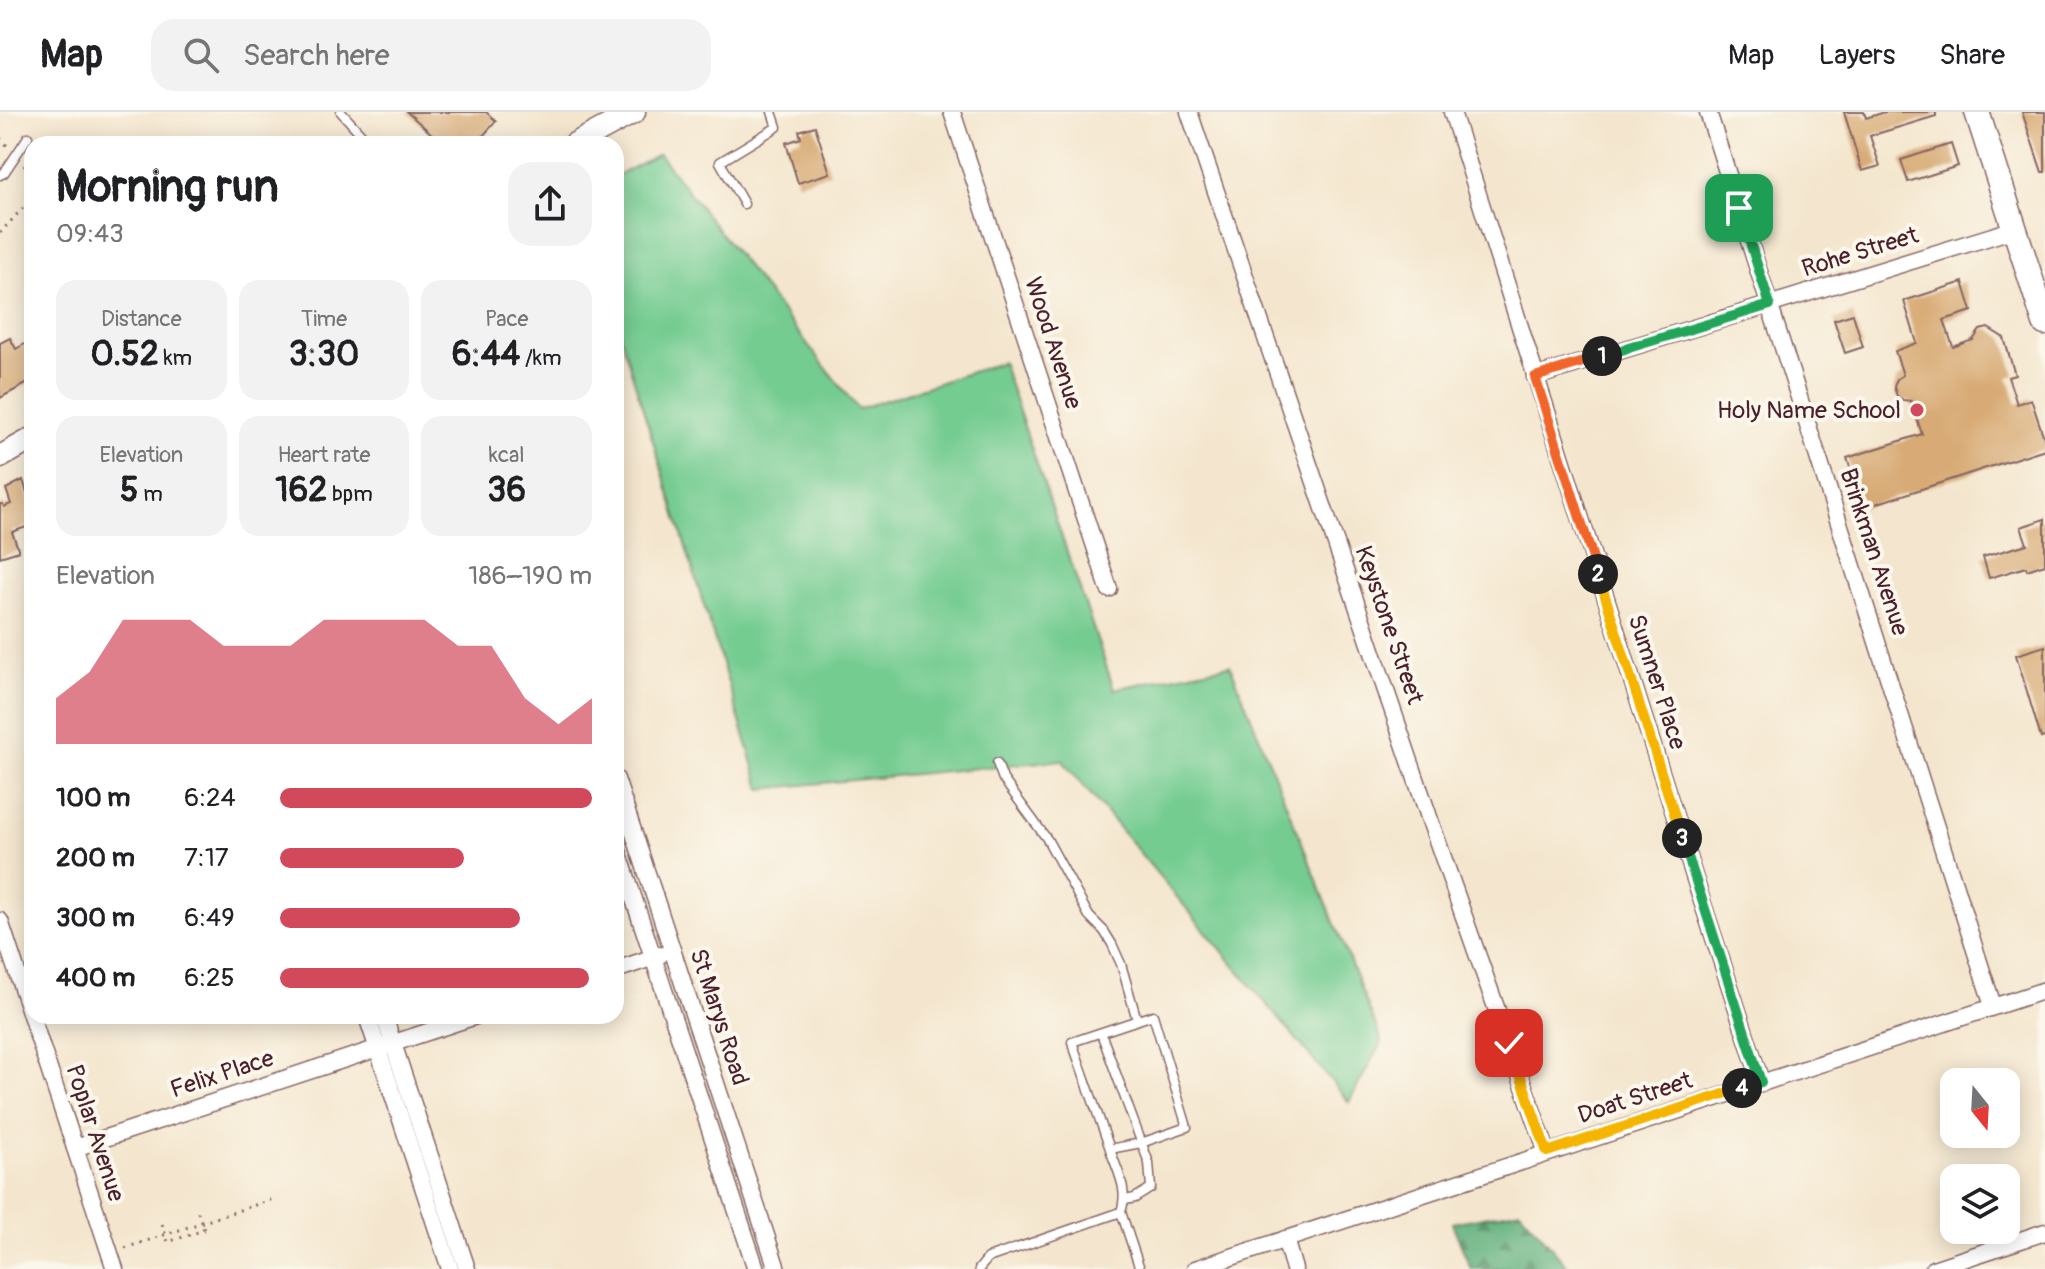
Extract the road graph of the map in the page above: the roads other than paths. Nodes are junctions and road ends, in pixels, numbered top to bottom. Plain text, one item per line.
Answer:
1 (341, 112) edge
2 (634, 112) edge
3 (772, 112) edge
4 (952, 112) edge
5 (1189, 112) edge
6 (1452, 112) edge
7 (1708, 112) edge
8 (1977, 112) edge
9 (363, 136) edge
10 (590, 136) edge
11 (24, 143) edge
12 (0, 175) edge
13 (744, 204) dead end
14 (2015, 229) junction
15 (1770, 305) junction
16 (2045, 323) edge
17 (1535, 377) junction
18 (24, 444) edge
19 (0, 457) edge
20 (1109, 589) dead end
21 (997, 763) dead end
22 (624, 803) edge
23 (624, 869) edge
24 (0, 921) edge
25 (673, 951) junction
26 (653, 958) junction
27 (624, 967) edge
28 (2045, 990) edge
29 (24, 994) edge
30 (1993, 1006) junction
31 (1137, 1020) junction
32 (34, 1024) edge
33 (372, 1024) edge
34 (384, 1024) edge
35 (452, 1024) edge
36 (1101, 1033) junction
37 (385, 1046) junction
38 (1761, 1082) junction
39 (733, 1133) junction
40 (713, 1140) junction
41 (1141, 1143) junction
42 (75, 1148) junction
43 (1110, 1149) junction
44 (1547, 1152) junction
45 (1125, 1200) junction
46 (1121, 1212) junction
47 (445, 1230) junction
48 (2045, 1232) edge
49 (1285, 1239) junction
50 (115, 1269) edge
51 (450, 1269) edge
52 (467, 1269) edge
53 (756, 1269) edge
54 (777, 1269) edge
55 (979, 1269) edge
56 (1140, 1269) edge
57 (1195, 1269) edge
58 (1294, 1269) edge
59 (1933, 1269) edge

1 - 9 lane
2 - 10 main road
3 - 13 lane
4 - 20 street, Wood Avenue
5 - 44 street, Keystone Street
6 - 17 street, Sumner Place
7 - 15 street, Brinkman Avenue
8 - 14 main road
11 - 12 lane
14 - 15 street, Rohe Street
14 - 16 main road
15 - 17 street, Rohe Street
15 - 30 street, Brinkman Avenue
17 - 38 street, Sumner Place
18 - 19 main road
21 - 31 lane
22 - 25 street, St Marys Road
23 - 26 street, St Marys Road
24 - 29 street, Poplar Avenue
25 - 26 street
25 - 39 street, St Marys Road
26 - 27 street
26 - 40 street, St Marys Road
28 - 30 street, Doat Street
30 - 38 street, Doat Street
31 - 36 lane
31 - 41 lane
32 - 42 street, Poplar Avenue
33 - 37 street
34 - 37 street
35 - 37 street, Felix Place
36 - 41 lane
36 - 43 lane
37 - 42 street, Felix Place
37 - 47 street
38 - 44 street, Doat Street
39 - 40 street
39 - 54 street, St Marys Road
40 - 53 street, St Marys Road
41 - 43 lane
41 - 45 lane
42 - 50 street, Poplar Avenue
43 - 45 lane
44 - 49 street, Doat Street
45 - 46 lane
46 - 55 lane
46 - 56 lane
47 - 51 street
47 - 52 street
48 - 59 street
49 - 57 street, Doat Street
49 - 58 street

